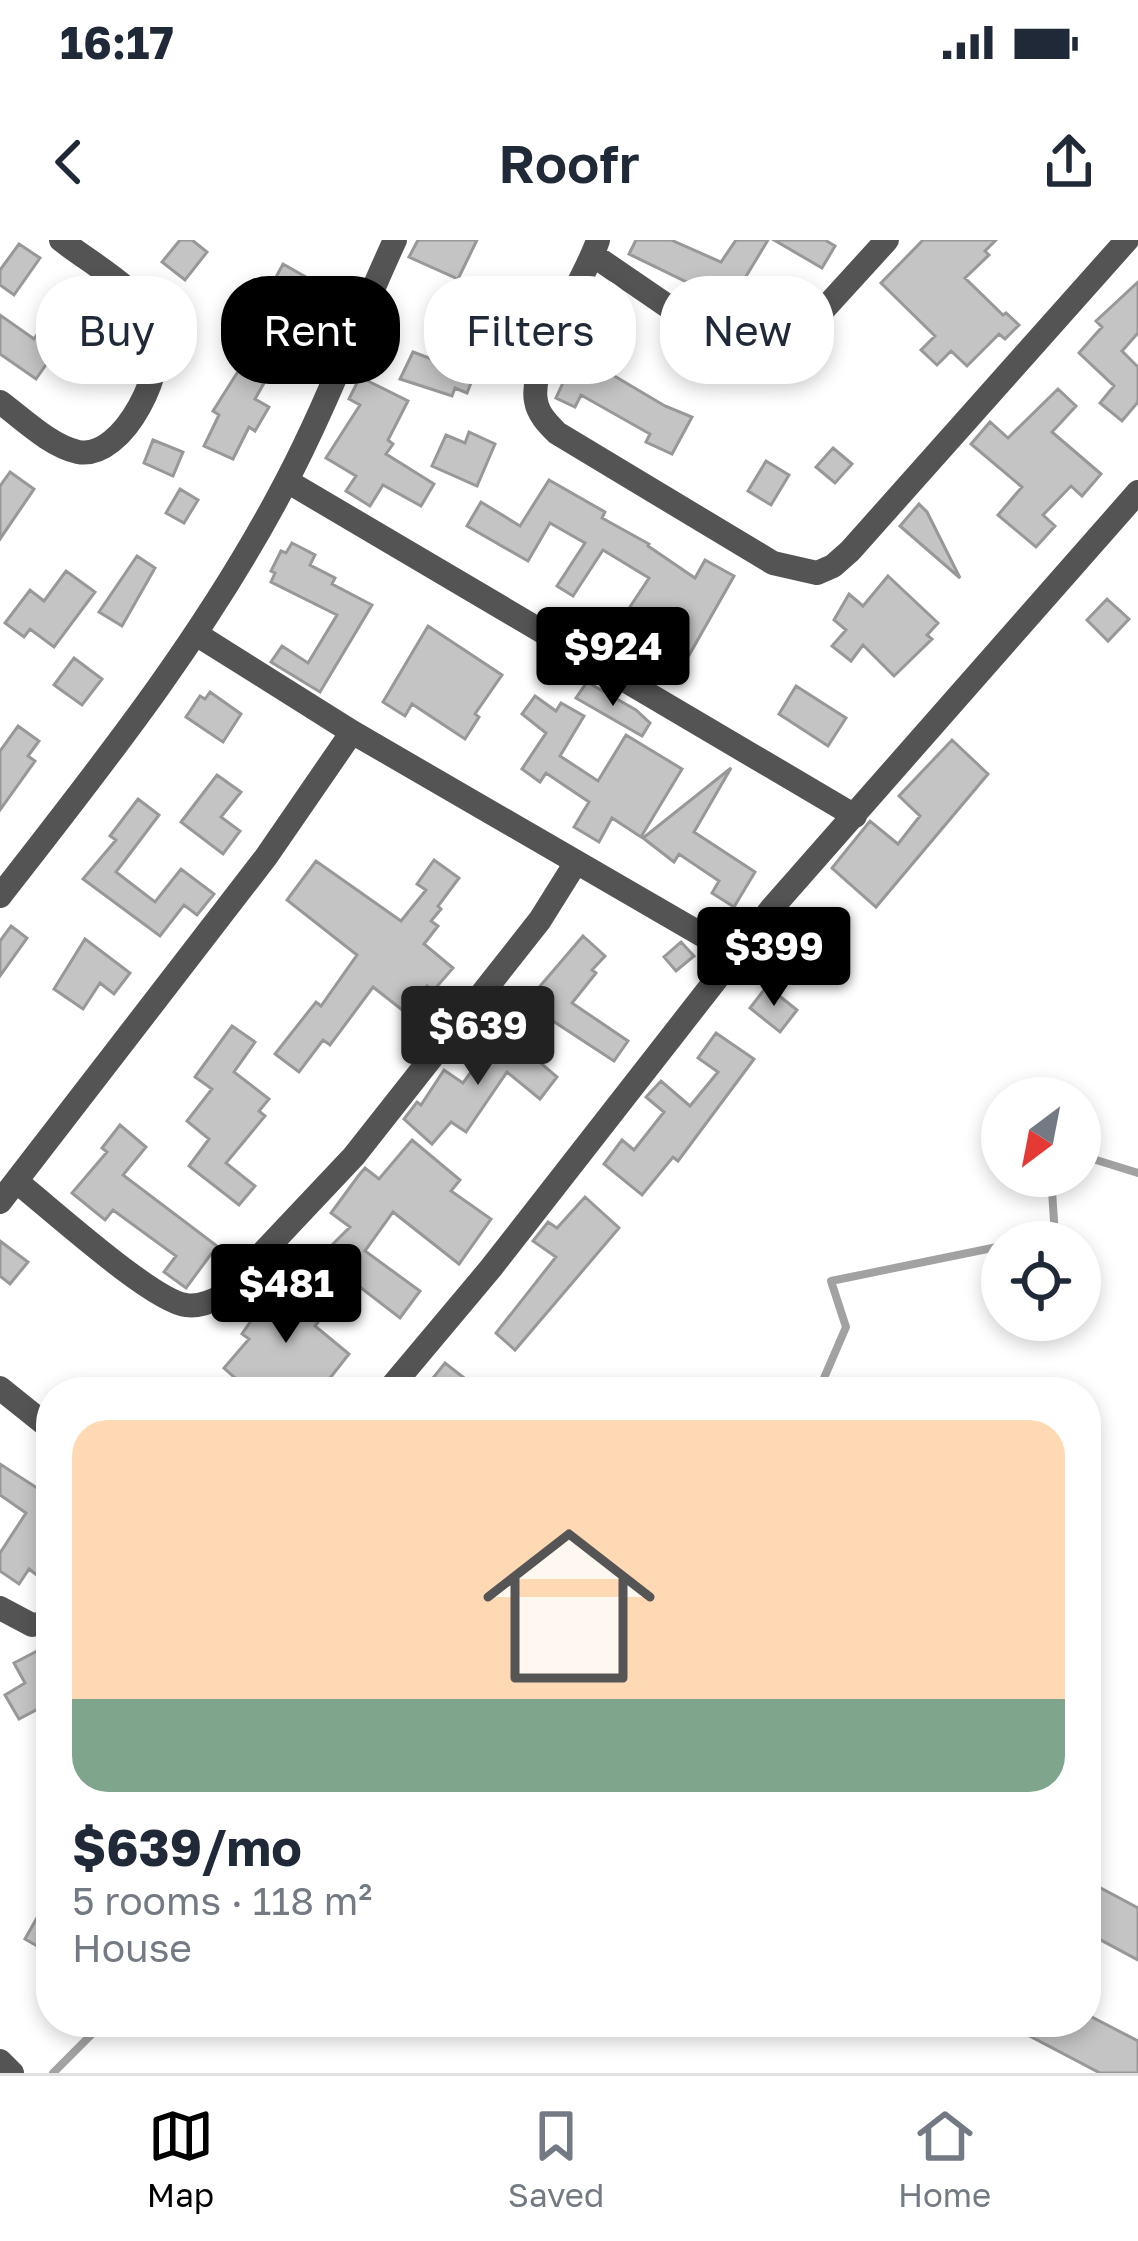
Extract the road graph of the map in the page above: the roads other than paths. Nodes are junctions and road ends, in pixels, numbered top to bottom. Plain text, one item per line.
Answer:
1 (61, 240) edge
2 (887, 240) edge
3 (1127, 240) edge
4 (387, 244) edge
5 (595, 248) edge
6 (0, 402) edge
7 (287, 481) junction
8 (1138, 492) edge
9 (196, 634) junction
10 (352, 732) junction
11 (855, 815) junction
12 (575, 863) junction
13 (0, 896) edge
14 (735, 954) junction
15 (17, 1182) junction
16 (0, 1202) edge
17 (400, 1377) edge
18 (0, 1388) edge
19 (36, 1417) edge
20 (0, 1608) edge
21 (36, 1624) edge
22 (0, 2061) edge
23 (12, 2073) edge

1 - 6 street
2 - 5 street
3 - 5 street
4 - 7 street
7 - 9 street
7 - 11 street
8 - 11 street
9 - 10 street
9 - 13 street
10 - 12 street
10 - 15 street
11 - 14 street
12 - 14 street
12 - 15 street
14 - 17 street
15 - 16 street
18 - 19 street
20 - 21 street
22 - 23 street

